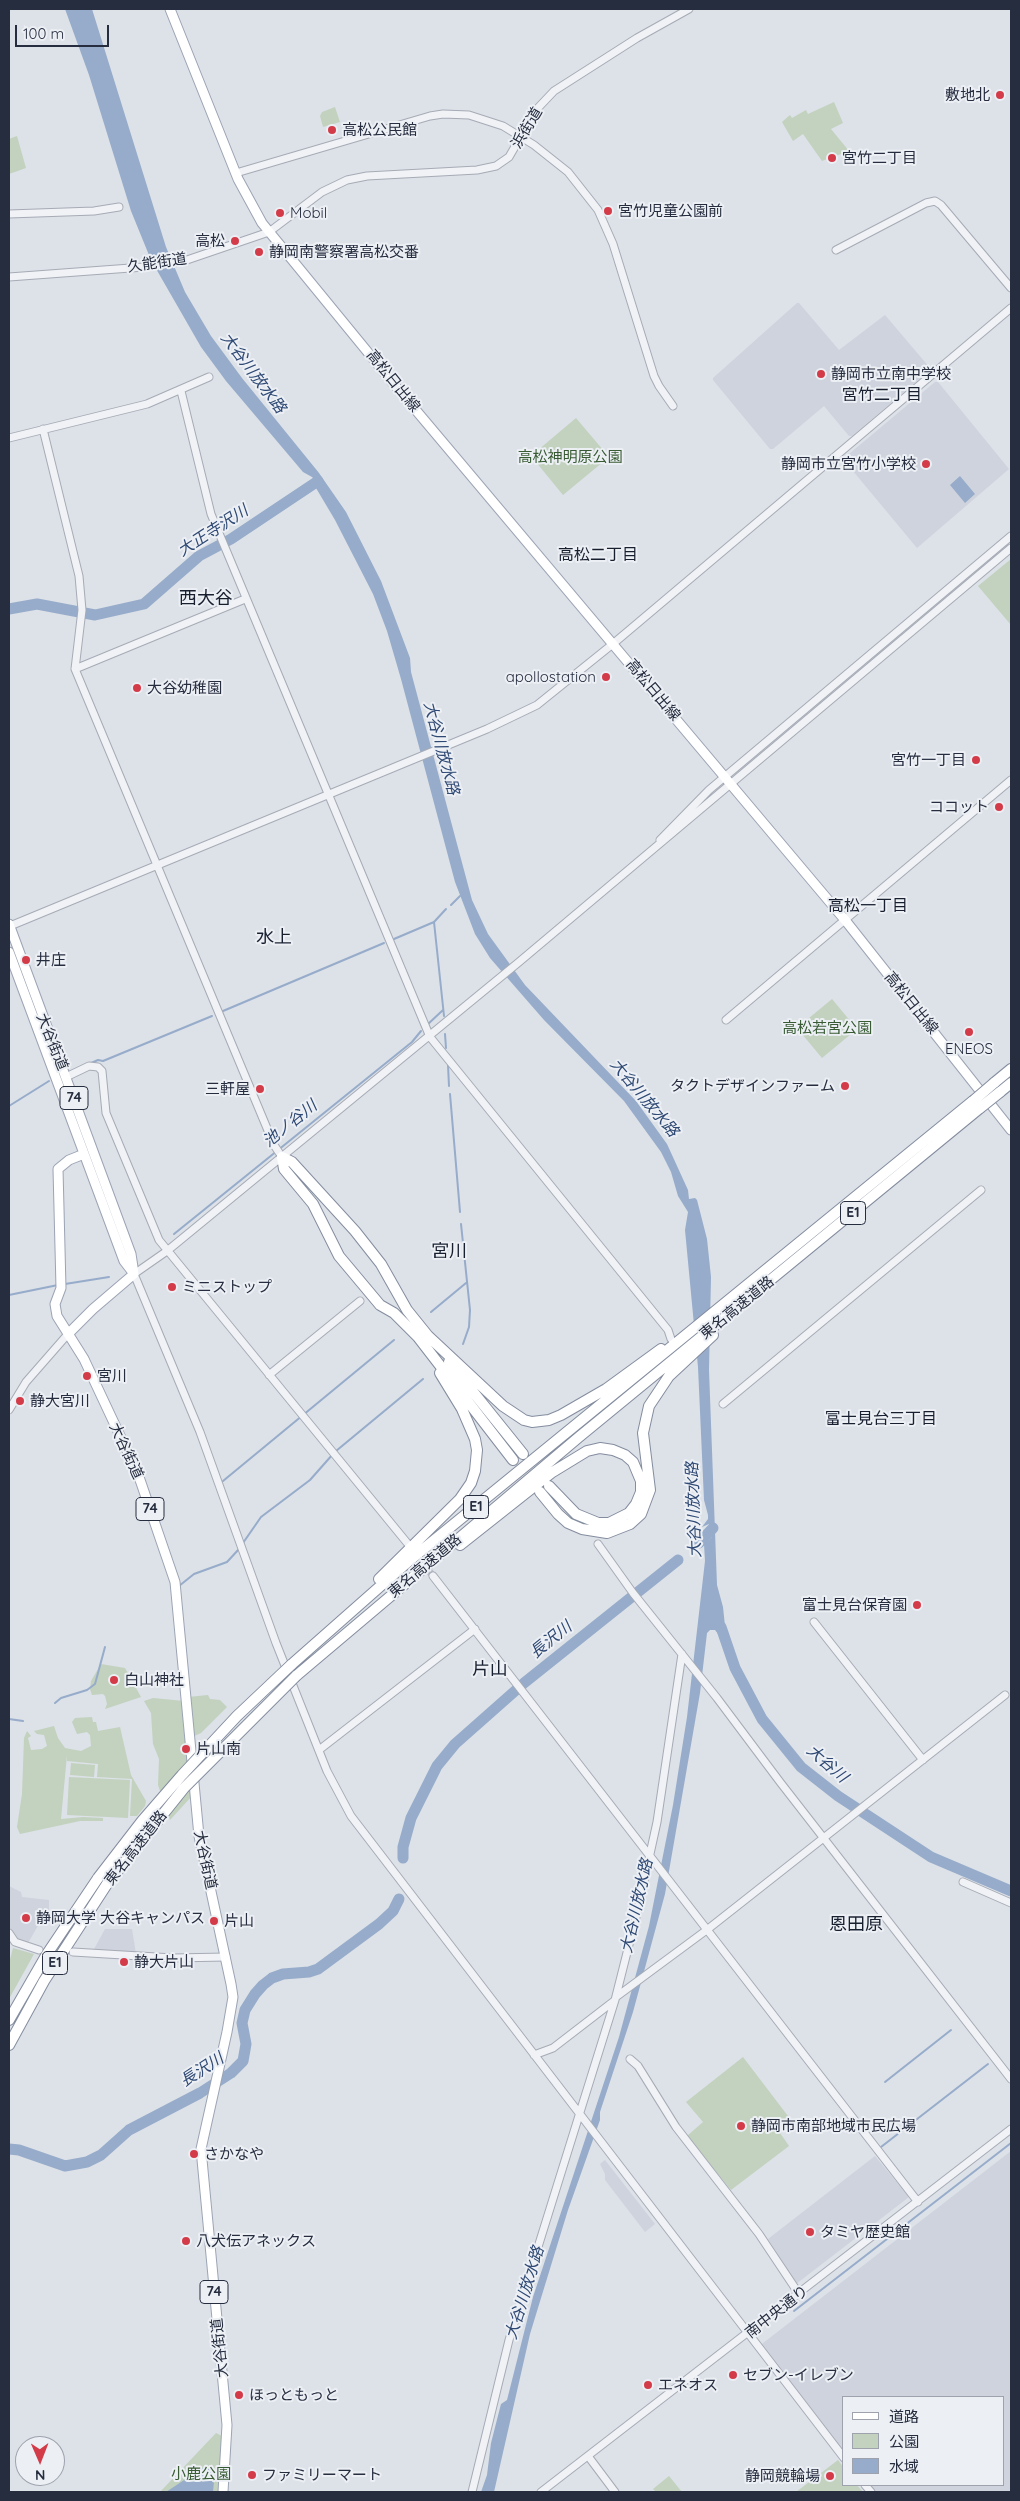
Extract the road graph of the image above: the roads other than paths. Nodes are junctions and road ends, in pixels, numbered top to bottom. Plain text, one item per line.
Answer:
1 (170, 9) edge
2 (689, 9) edge
3 (521, 137) junction
4 (236, 173) junction
5 (119, 207) dead end
6 (9, 214) edge
7 (269, 232) junction
8 (836, 250) dead end
9 (9, 277) edge
10 (1011, 288) edge
11 (1011, 308) edge
12 (209, 377) dead end
13 (181, 391) junction
14 (673, 406) dead end
15 (44, 429) junction
16 (9, 438) edge
17 (1011, 536) edge
18 (1011, 548) edge
19 (245, 599) junction
20 (614, 643) junction
21 (75, 669) junction
22 (728, 780) junction
23 (1011, 780) edge
24 (328, 794) junction
25 (156, 865) junction
26 (846, 920) junction
27 (9, 925) edge
28 (9, 952) edge
29 (726, 1020) dead end
30 (430, 1036) junction
31 (1011, 1069) edge
32 (66, 1077) junction
33 (1011, 1083) edge
34 (997, 1088) junction
35 (977, 1104) junction
36 (1011, 1130) edge
37 (279, 1153) junction
38 (84, 1154) junction
39 (981, 1190) dead end
40 (168, 1251) junction
41 (134, 1274) junction
42 (360, 1301) dead end
43 (68, 1334) junction
44 (424, 1338) junction
45 (671, 1339) dead end
46 (663, 1350) junction
47 (667, 1371) junction
48 (269, 1375) junction
49 (723, 1404) dead end
50 (9, 1410) edge
51 (523, 1454) dead end
52 (513, 1460) dead end
53 (408, 1544) dead end
54 (598, 1544) dead end
55 (433, 1576) tunnel mouth
56 (814, 1622) dead end
57 (475, 1629) junction
58 (343, 1635) junction
59 (318, 1640) junction
60 (684, 1656) junction
61 (1005, 1695) dead end
62 (319, 1750) junction
63 (923, 1760) junction
64 (824, 1838) junction
65 (649, 1857) junction
66 (103, 1881) junction
67 (963, 1882) dead end
68 (1011, 1903) edge
69 (708, 1929) junction
70 (9, 1933) edge
71 (39, 1950) dead end
72 (73, 1952) dead end
73 (226, 1957) junction
74 (617, 1997) junction
75 (9, 2020) edge
76 (9, 2044) edge
77 (534, 2055) junction
78 (630, 2059) dead end
79 (1011, 2079) edge
80 (581, 2114) junction
81 (1011, 2129) edge
82 (918, 2202) junction
83 (799, 2294) junction
84 (748, 2334) junction
85 (842, 2455) edge
86 (588, 2456) junction
87 (223, 2492) edge
88 (472, 2492) edge
89 (540, 2492) edge
90 (615, 2492) edge

1 - 4 main road
2 - 3 street, 浜街道
3 - 4 street
3 - 7 street, 浜街道
3 - 14 street
4 - 7 main road
5 - 6 street
7 - 9 street, 久能街道
7 - 20 main road, 高松日出線
8 - 10 street
11 - 20 street
12 - 13 street
13 - 15 street
13 - 19 street
15 - 16 street
15 - 21 street
17 - 22 street
18 - 22 street
19 - 21 street
19 - 24 street
20 - 22 main road, 高松日出線
20 - 24 street
21 - 25 street
22 - 26 main road, 高松日出線
22 - 30 street
23 - 26 street
24 - 25 street
24 - 30 street
25 - 27 street
25 - 37 street
26 - 29 street
26 - 36 main road, 高松日出線
27 - 32 main road, 大谷街道 / 74
28 - 38 main road, 大谷街道 / 74
30 - 37 street
30 - 45 street
31 - 34 highway, 東名高速道路 / E1
32 - 40 street
32 - 41 main road, 大谷街道 / 74
33 - 34 highway, 東名高速道路 / E1
34 - 35 highway, 東名高速道路 / E1, bridge
35 - 46 highway, 東名高速道路 / E1
35 - 47 highway, 東名高速道路 / E1
37 - 40 street
37 - 44 highway
37 - 44 highway
38 - 41 main road, 大谷街道 / 74
38 - 43 main road, 大谷街道 / 74
39 - 49 street
40 - 41 street
40 - 48 street
41 - 43 main road
41 - 62 street
42 - 48 street
43 - 50 street
43 - 73 main road, 大谷街道 / 74
44 - 46 highway
44 - 51 highway
44 - 52 highway
44 - 59 highway
46 - 59 highway, 東名高速道路 / E1
47 - 58 highway, 東名高速道路 / E1
47 - 58 highway
48 - 53 street
54 - 60 street
55 - 57 street
56 - 63 street
57 - 62 street
57 - 65 street
58 - 66 highway, 東名高速道路 / E1, bridge
59 - 66 highway, 東名高速道路 / E1, bridge
60 - 64 street
60 - 65 street
61 - 63 street
62 - 77 street
63 - 64 street
64 - 69 street
64 - 79 street
65 - 69 street
65 - 74 street
66 - 75 highway, 東名高速道路 / E1
66 - 76 highway, 東名高速道路 / E1
67 - 68 street
69 - 74 street
69 - 82 street
70 - 71 street
72 - 73 street
73 - 87 main road, 大谷街道 / 74
74 - 77 street
74 - 80 street
77 - 80 street
78 - 83 street
80 - 84 street
80 - 88 street
81 - 82 street, 南中央通り
82 - 83 street, 南中央通り
83 - 84 street, 南中央通り
84 - 85 street
84 - 86 street, 南中央通り
86 - 89 street, 南中央通り
86 - 90 street

